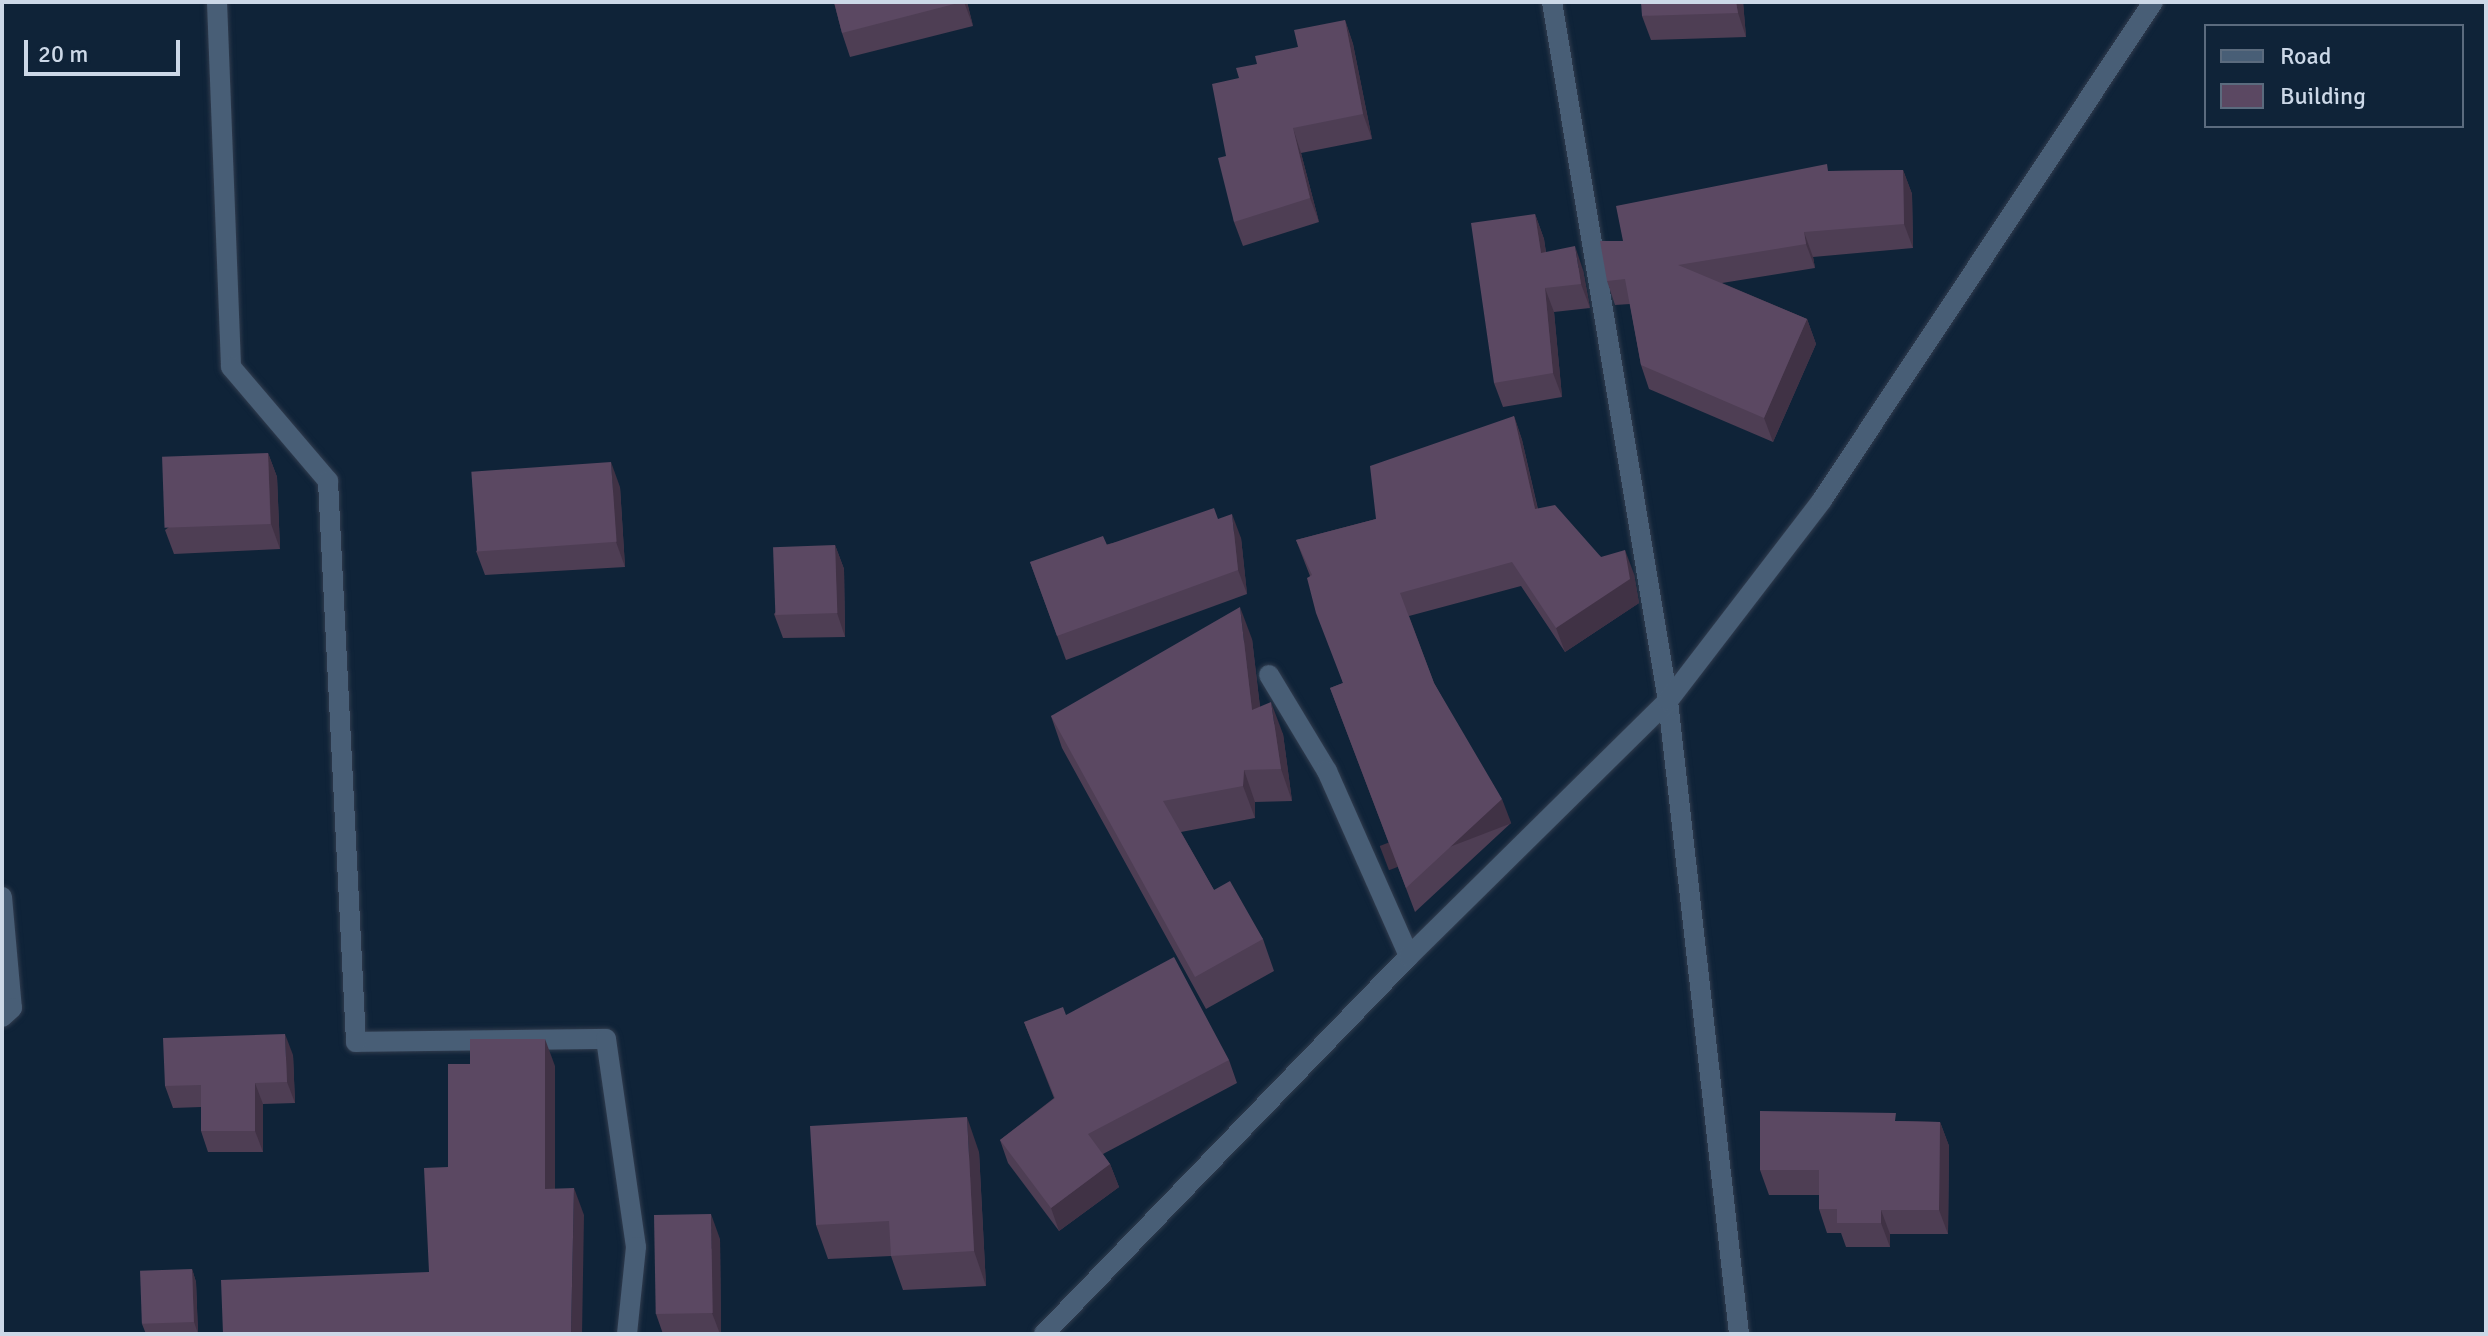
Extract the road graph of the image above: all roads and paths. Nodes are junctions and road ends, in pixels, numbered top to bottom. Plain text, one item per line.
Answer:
1 (217, 2) edge
2 (1552, 2) edge
3 (2153, 2) edge
4 (1269, 675) dead end
5 (1668, 701) junction
6 (2, 897) edge
7 (1409, 956) junction
8 (2, 1017) edge
9 (627, 1334) edge
10 (1044, 1334) edge
11 (1739, 1334) edge

1 - 9 street
2 - 5 street
3 - 5 street
4 - 7 street
5 - 7 street
5 - 11 street
6 - 8 street
7 - 10 street

